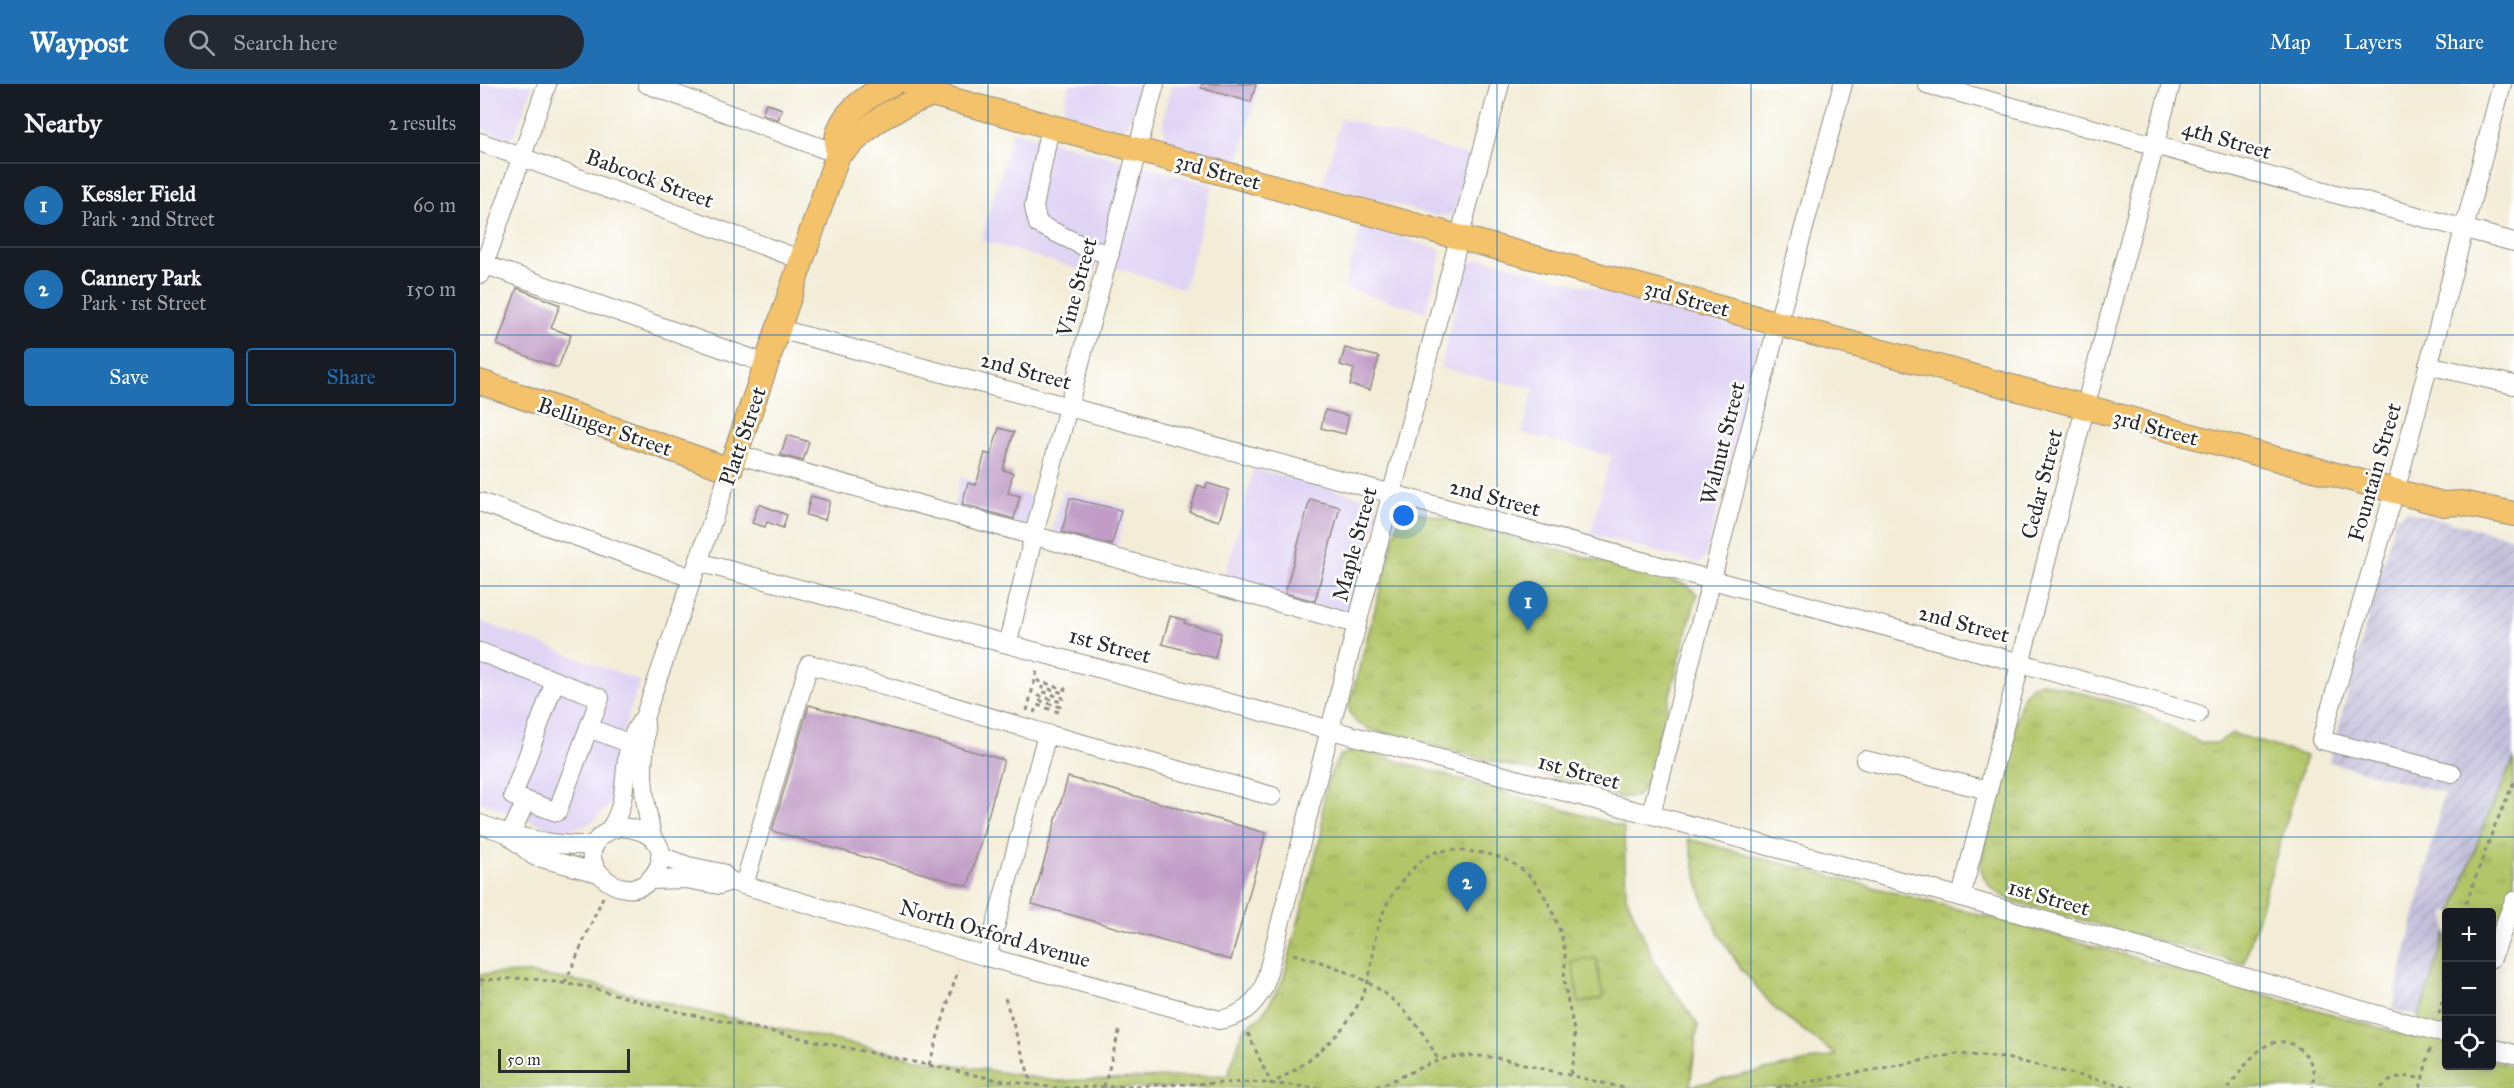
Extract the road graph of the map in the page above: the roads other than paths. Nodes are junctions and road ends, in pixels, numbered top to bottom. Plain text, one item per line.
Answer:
1 (547, 84) edge
2 (647, 84) edge
3 (892, 84) edge
4 (1155, 84) edge
5 (1500, 84) edge
6 (1843, 84) edge
7 (1927, 84) edge
8 (2171, 84) edge
9 (2502, 84) edge
10 (921, 89) edge
11 (2506, 104) edge
12 (1050, 126) junction
13 (480, 142) edge
14 (2156, 144) junction
15 (1138, 149) junction
16 (838, 154) junction
17 (522, 157) junction
18 (2463, 229) junction
19 (1461, 236) junction
20 (2514, 242) edge
21 (1110, 254) junction
22 (802, 260) junction
23 (481, 268) edge
24 (1778, 323) junction
25 (779, 329) junction
26 (767, 364) junction
27 (2428, 365) junction
28 (480, 382) edge
29 (2514, 384) edge
30 (1068, 406) junction
31 (2085, 408) junction
32 (732, 462) junction
33 (2394, 490) junction
34 (1393, 493) junction
35 (480, 502) edge
36 (2443, 504) junction
37 (2514, 514) edge
38 (2514, 531) edge
39 (1034, 534) junction
40 (695, 570) junction
41 (1711, 581) junction
42 (1357, 624) junction
43 (1008, 642) junction
44 (480, 652) edge
45 (2021, 663) junction
46 (555, 681) junction
47 (2198, 714) dead end
48 (644, 718) junction
49 (589, 728) junction
50 (1331, 731) junction
51 (1047, 734) junction
52 (631, 744) junction
53 (1864, 760) dead end
54 (2452, 773) dead end
55 (1988, 790) junction
56 (1272, 796) dead end
57 (526, 801) junction
58 (1651, 814) junction
59 (480, 824) edge
60 (609, 830) junction
61 (510, 835) junction
62 (652, 836) junction
63 (594, 844) junction
64 (660, 856) junction
65 (598, 873) junction
66 (650, 879) junction
67 (737, 883) junction
68 (1961, 897) junction
69 (2514, 900) edge
70 (2496, 947) edge
71 (987, 957) junction
72 (1246, 1012) joint
73 (2441, 1032) edge
74 (2496, 1049) edge
75 (2514, 1054) edge

1 - 17 street
2 - 16 street
3 - 16 main road, Platt Street
4 - 15 street, Vine Street
5 - 19 street, Maple Street
6 - 24 street, Walnut Street
7 - 14 street, 4th Street
8 - 14 street, Cedar Street
9 - 11 street, Fountain Street
10 - 12 main road, 3rd Street
10 - 16 main road, 3rd Street
11 - 18 street, Fountain Street
12 - 15 main road, 3rd Street
12 - 21 street
13 - 17 street, Babcock Street
14 - 18 street, 4th Street
14 - 31 street, Cedar Street
15 - 19 main road, 3rd Street
15 - 21 street, Vine Street
16 - 22 main road, Platt Street
17 - 22 street, Babcock Street
17 - 23 street
18 - 20 street, 4th Street
18 - 27 street, Fountain Street
19 - 24 main road, 3rd Street
19 - 34 street, Maple Street
21 - 30 street, Vine Street
22 - 25 main road, Platt Street
23 - 26 street
24 - 31 main road, 3rd Street
24 - 41 street, Walnut Street
25 - 26 main road, Platt Street
25 - 30 street, 2nd Street
26 - 32 main road, Platt Street
27 - 29 street
27 - 33 street, Fountain Street
28 - 32 main road, Bellinger Street
30 - 34 street, 2nd Street
30 - 39 street, Vine Street
31 - 33 main road, 3rd Street
31 - 45 street, Cedar Street
32 - 39 street
32 - 40 street, Platt Street
33 - 36 main road, 3rd Street
33 - 54 street, Fountain Street
34 - 41 street, 2nd Street
34 - 42 street, Maple Street
35 - 40 street, 1st Street
36 - 37 main road, 3rd Street
36 - 38 main road, 3rd Street
39 - 42 street
39 - 43 street, Vine Street
40 - 43 street, 1st Street
40 - 48 street, Platt Street
41 - 45 street, 2nd Street
41 - 58 street, Walnut Street
42 - 50 street, Maple Street
43 - 50 street, 1st Street
44 - 46 street
45 - 47 street, 2nd Street
45 - 55 street, Cedar Street
46 - 49 street
46 - 57 street
48 - 52 street, Platt Street
48 - 62 street, Platt Street
49 - 52 street
49 - 57 street
50 - 58 street, 1st Street
50 - 72 street, Maple Street
51 - 56 street
51 - 67 street
51 - 71 street
52 - 60 street, Platt Street
53 - 55 street
55 - 68 street, Cedar Street
57 - 61 street
58 - 68 street, 1st Street
59 - 61 street
60 - 62 street
60 - 63 street
61 - 63 street
61 - 65 street
62 - 64 street
63 - 65 street
64 - 66 street
64 - 67 street, North Oxford Avenue
65 - 66 street
66 - 67 street, North Oxford Avenue
67 - 71 street, North Oxford Avenue
68 - 73 street, 1st Street
69 - 70 street
71 - 72 street, North Oxford Avenue
74 - 75 street

